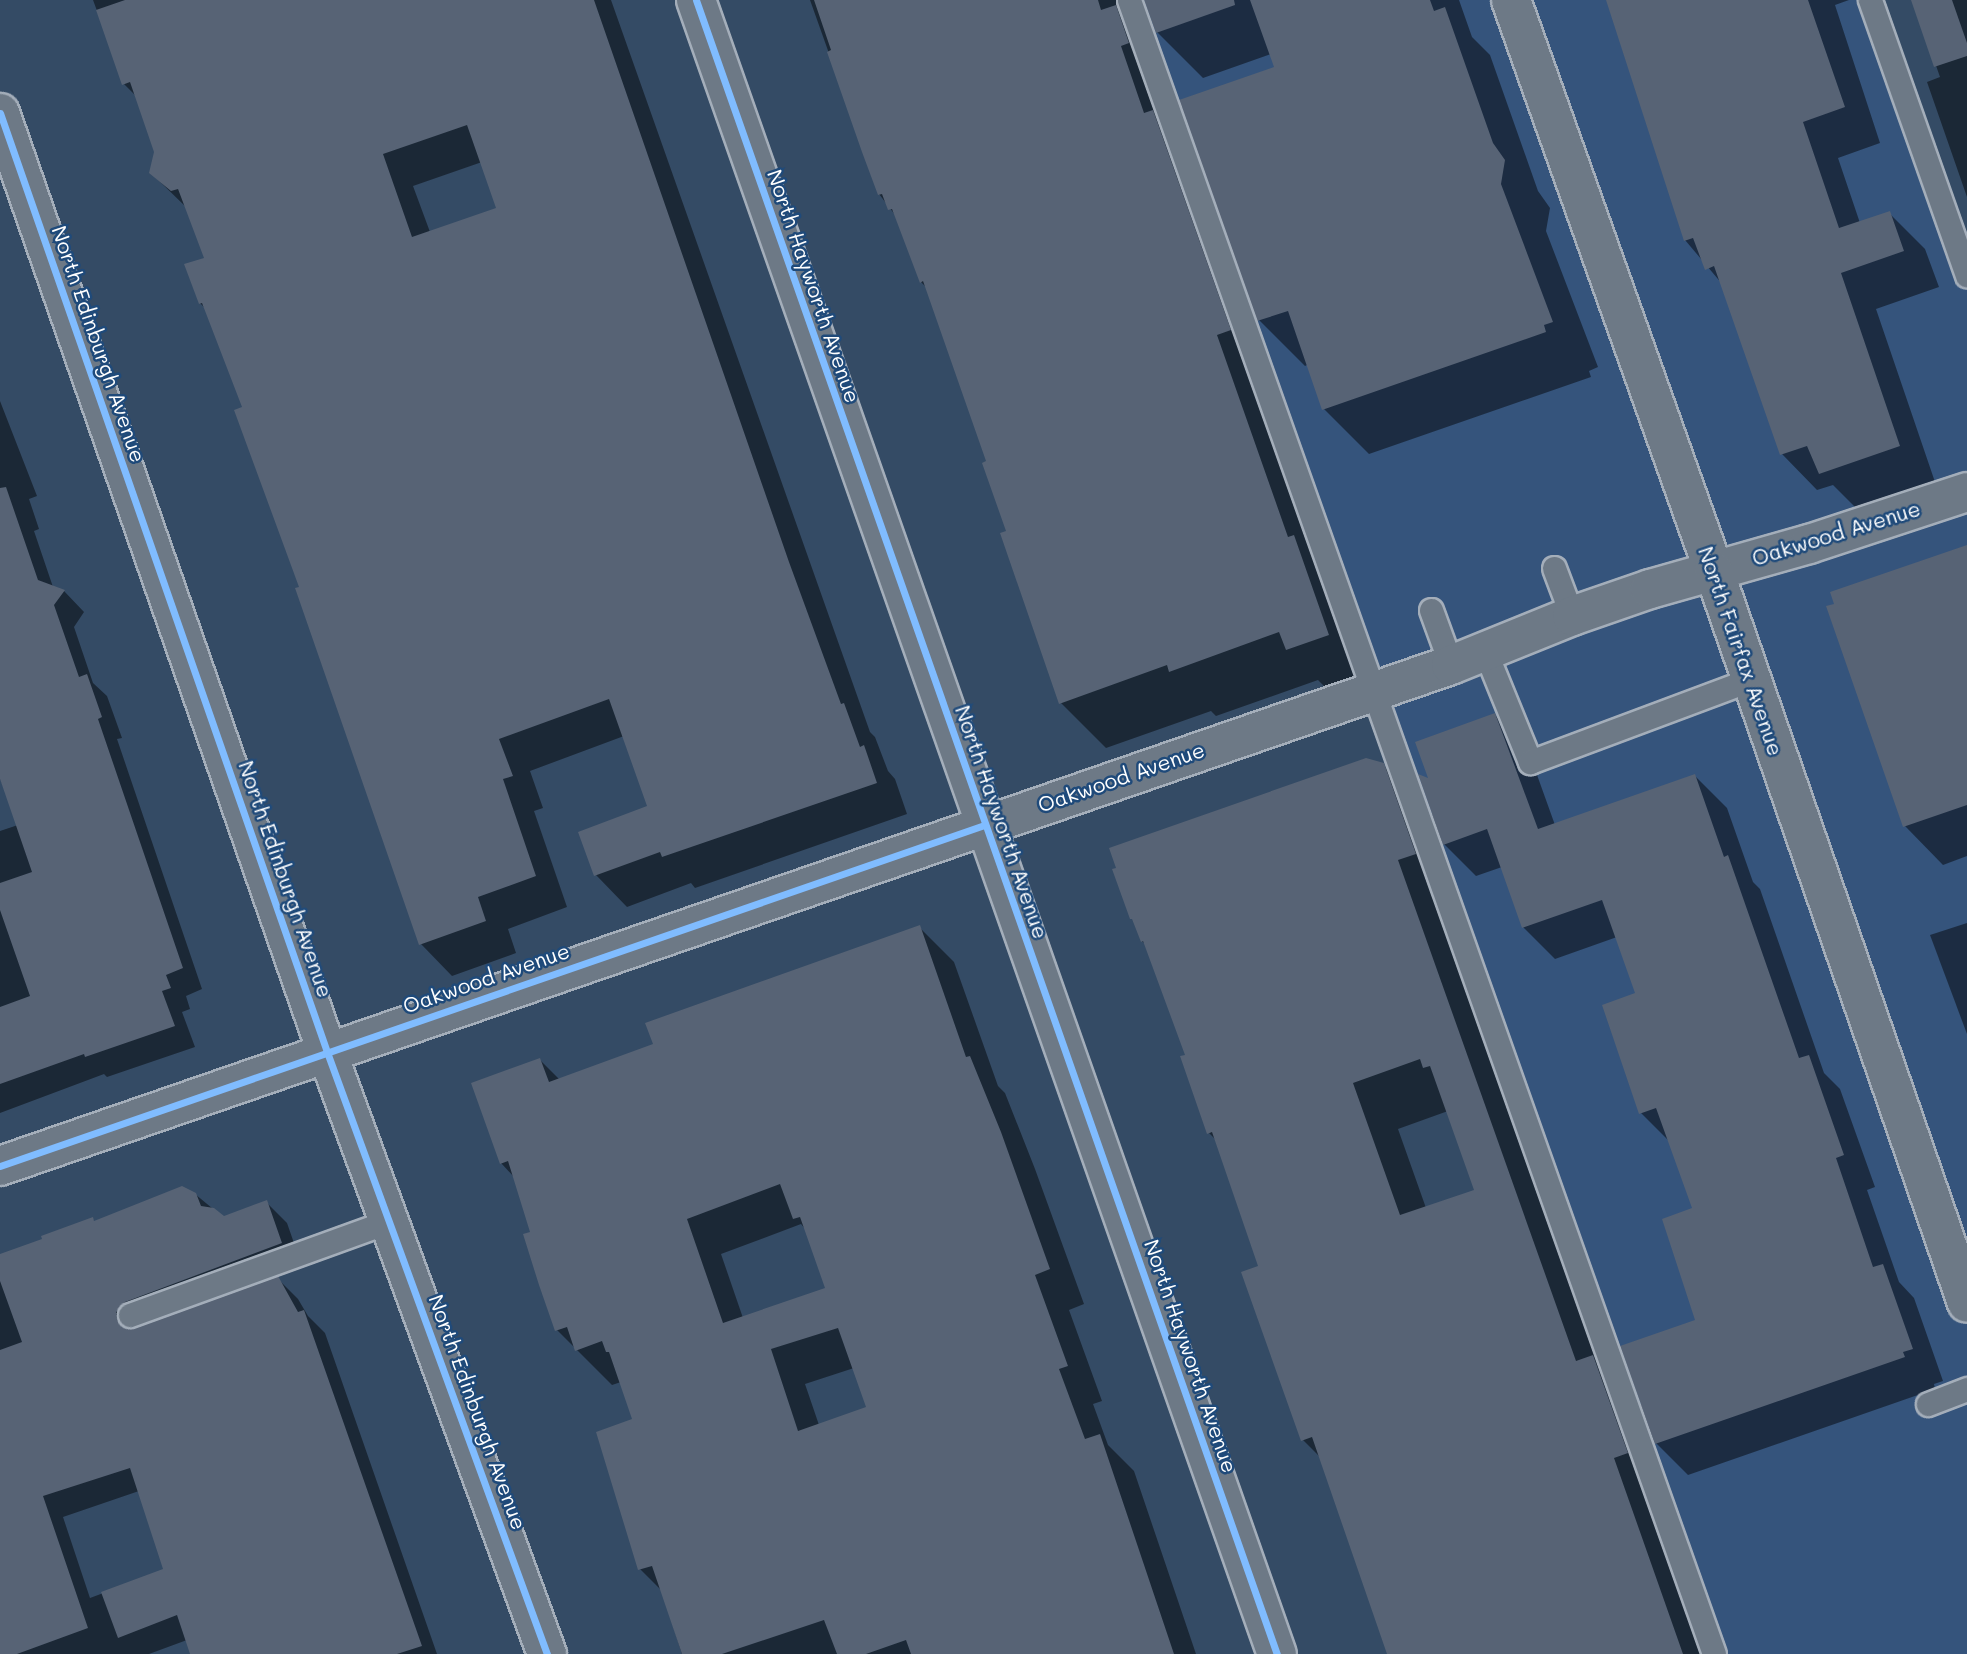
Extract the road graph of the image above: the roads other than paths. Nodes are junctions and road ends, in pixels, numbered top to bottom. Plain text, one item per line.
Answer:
1 (696, 0) edge
2 (1129, 0) edge
3 (1511, 0) edge
4 (1870, 0) edge
5 (0, 113) edge
6 (1967, 275) edge
7 (1967, 492) edge
8 (1554, 568) dead end
9 (1714, 571) junction
10 (1431, 610) dead end
11 (1572, 615) junction
12 (1468, 658) junction
13 (1752, 679) junction
14 (1371, 691) junction
15 (984, 825) junction
16 (327, 1052) junction
17 (0, 1166) edge
18 (390, 1221) junction
19 (1967, 1303) edge
20 (130, 1315) dead end
21 (1967, 1389) edge
22 (1928, 1404) dead end
23 (547, 1654) edge
24 (1277, 1654) edge
25 (1714, 1654) edge

1 - 15 street, North Hayworth Avenue
2 - 14 lane
3 - 9 street, North Fairfax Avenue
4 - 6 lane
5 - 16 street, North Edinburgh Avenue
7 - 9 street, Oakwood Avenue
8 - 11 lane
9 - 11 street, Oakwood Avenue
9 - 13 street, North Fairfax Avenue
10 - 12 lane
11 - 12 street, Oakwood Avenue
12 - 13 lane
12 - 14 street, Oakwood Avenue
13 - 19 street, North Fairfax Avenue
14 - 15 street, Oakwood Avenue
14 - 25 lane
15 - 16 street, Oakwood Avenue
15 - 24 street, North Hayworth Avenue
16 - 17 street, Oakwood Avenue
16 - 18 street, North Edinburgh Avenue
18 - 20 lane
18 - 23 street, North Edinburgh Avenue
21 - 22 lane

